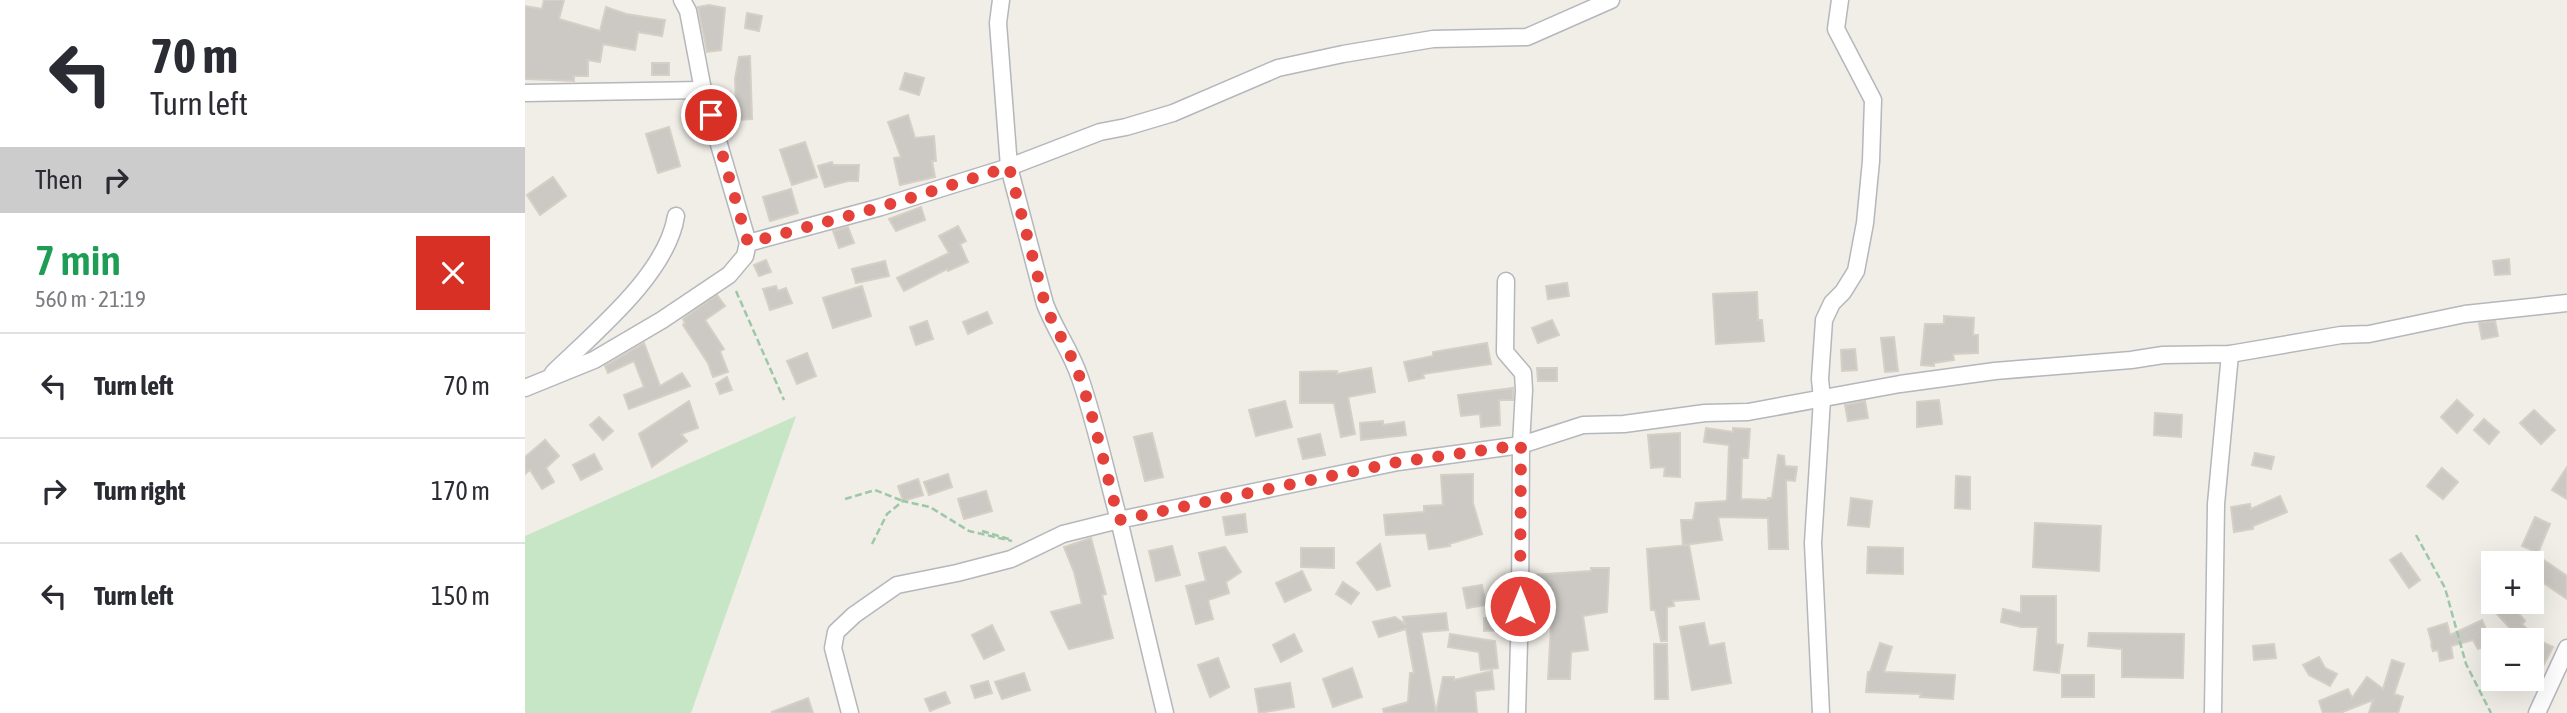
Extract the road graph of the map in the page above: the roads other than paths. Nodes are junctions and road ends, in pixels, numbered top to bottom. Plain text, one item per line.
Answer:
1 (682, 0) edge
2 (1001, 0) edge
3 (1611, 0) edge
4 (1840, 0) edge
5 (703, 90) junction
6 (525, 93) edge
7 (1009, 167) junction
8 (676, 216) dead end
9 (748, 243) junction
10 (1506, 281) dead end
11 (2567, 303) edge
12 (2229, 354) junction
13 (546, 380) junction
14 (525, 388) edge
15 (1822, 399) junction
16 (1521, 445) junction
17 (1119, 520) junction
18 (2567, 648) edge
19 (851, 713) edge
20 (1165, 713) edge
21 (1517, 713) edge
22 (1821, 713) edge
23 (2213, 713) edge
24 (2537, 713) edge

1 - 5 street
2 - 7 street
3 - 7 street
4 - 15 street
5 - 6 street
5 - 9 street
7 - 9 street
7 - 17 street
8 - 13 street
9 - 13 street
10 - 16 street
11 - 12 street
12 - 15 street
12 - 23 street
13 - 14 street
15 - 16 street
15 - 22 street
16 - 17 street
16 - 21 street
17 - 19 street
17 - 20 street
18 - 24 street

